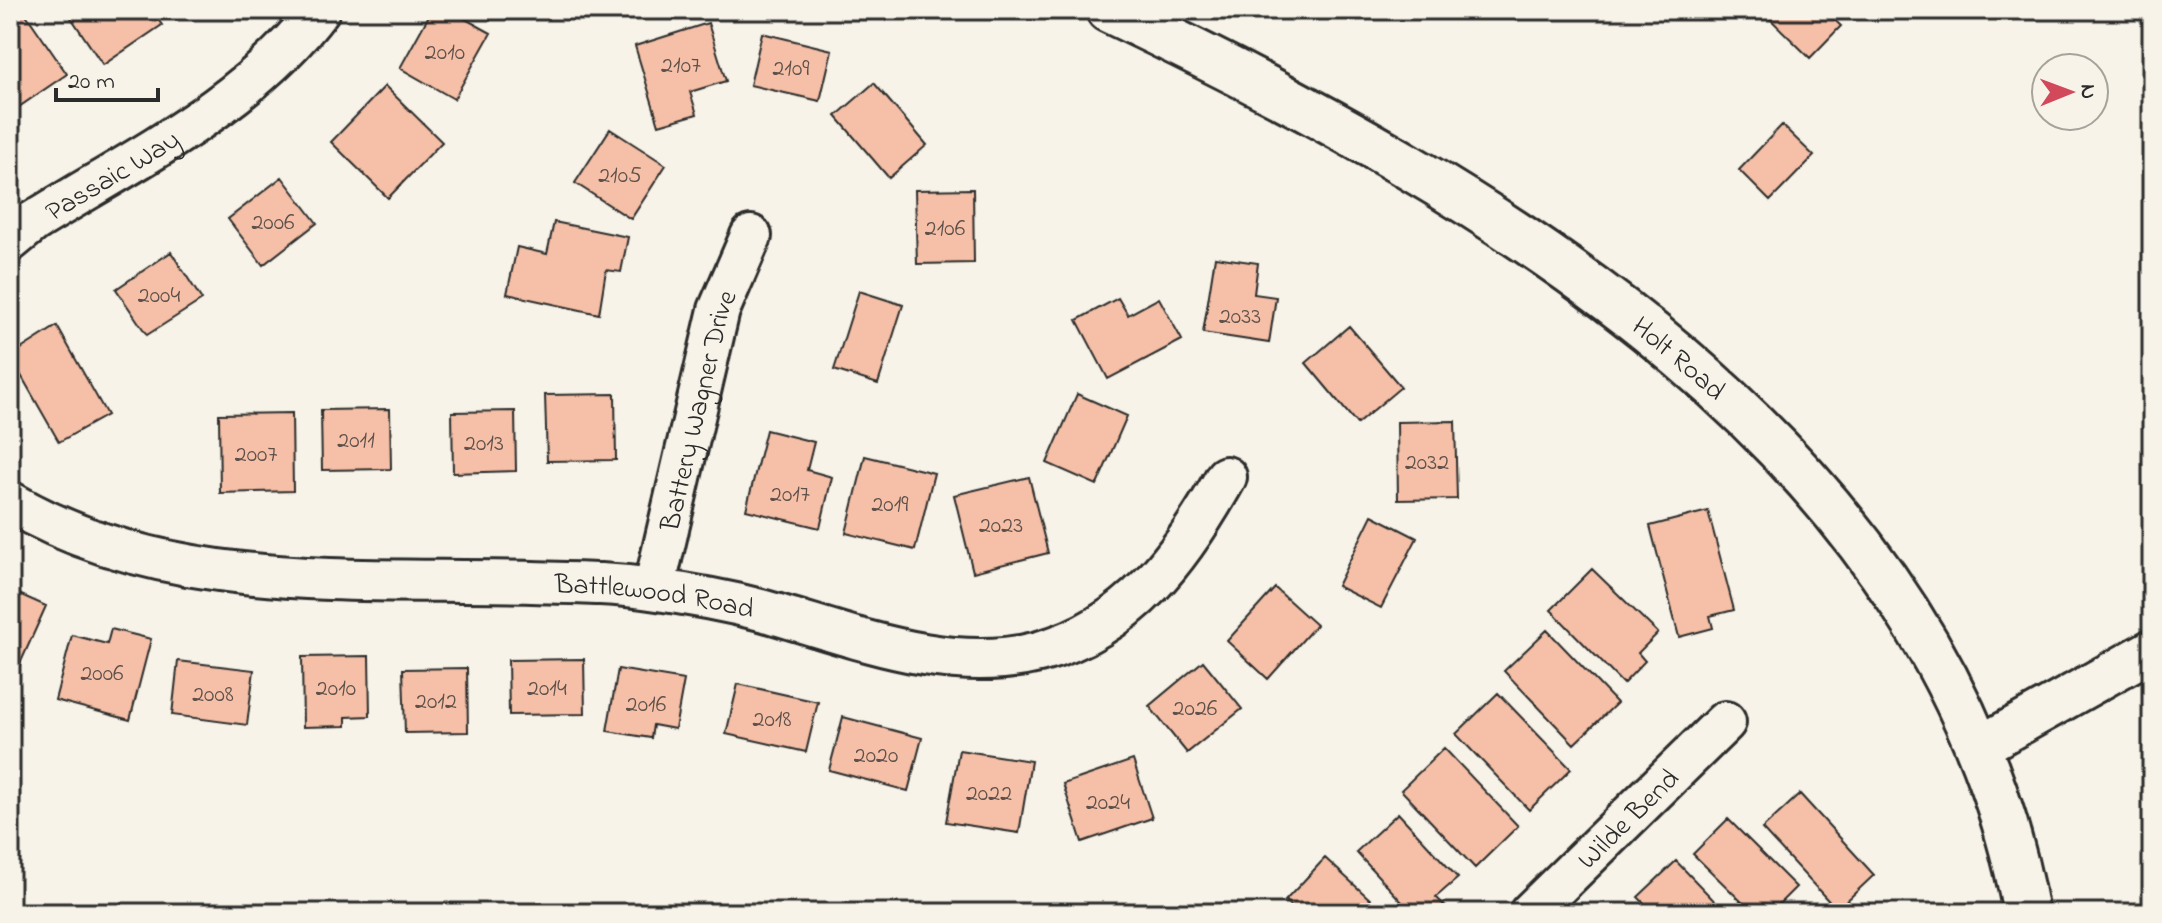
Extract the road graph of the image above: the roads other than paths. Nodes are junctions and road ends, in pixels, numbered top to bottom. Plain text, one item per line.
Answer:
1 (319, 10) edge
2 (1109, 10) edge
3 (751, 236) dead end
4 (10, 241) edge
5 (1226, 477) dead end
6 (10, 502) edge
7 (654, 589) junction
8 (2152, 650) edge
9 (1725, 722) dead end
10 (1979, 747) junction
11 (1530, 913) edge
12 (2026, 913) edge

1 - 4 street, Passaic Way
2 - 10 street, Holt Road
3 - 7 street, Battery Wagner Drive
5 - 7 street, Battlewood Road
6 - 7 street, Battlewood Road
8 - 10 street
9 - 11 street, Wilde Bend
10 - 12 street, Holt Road

